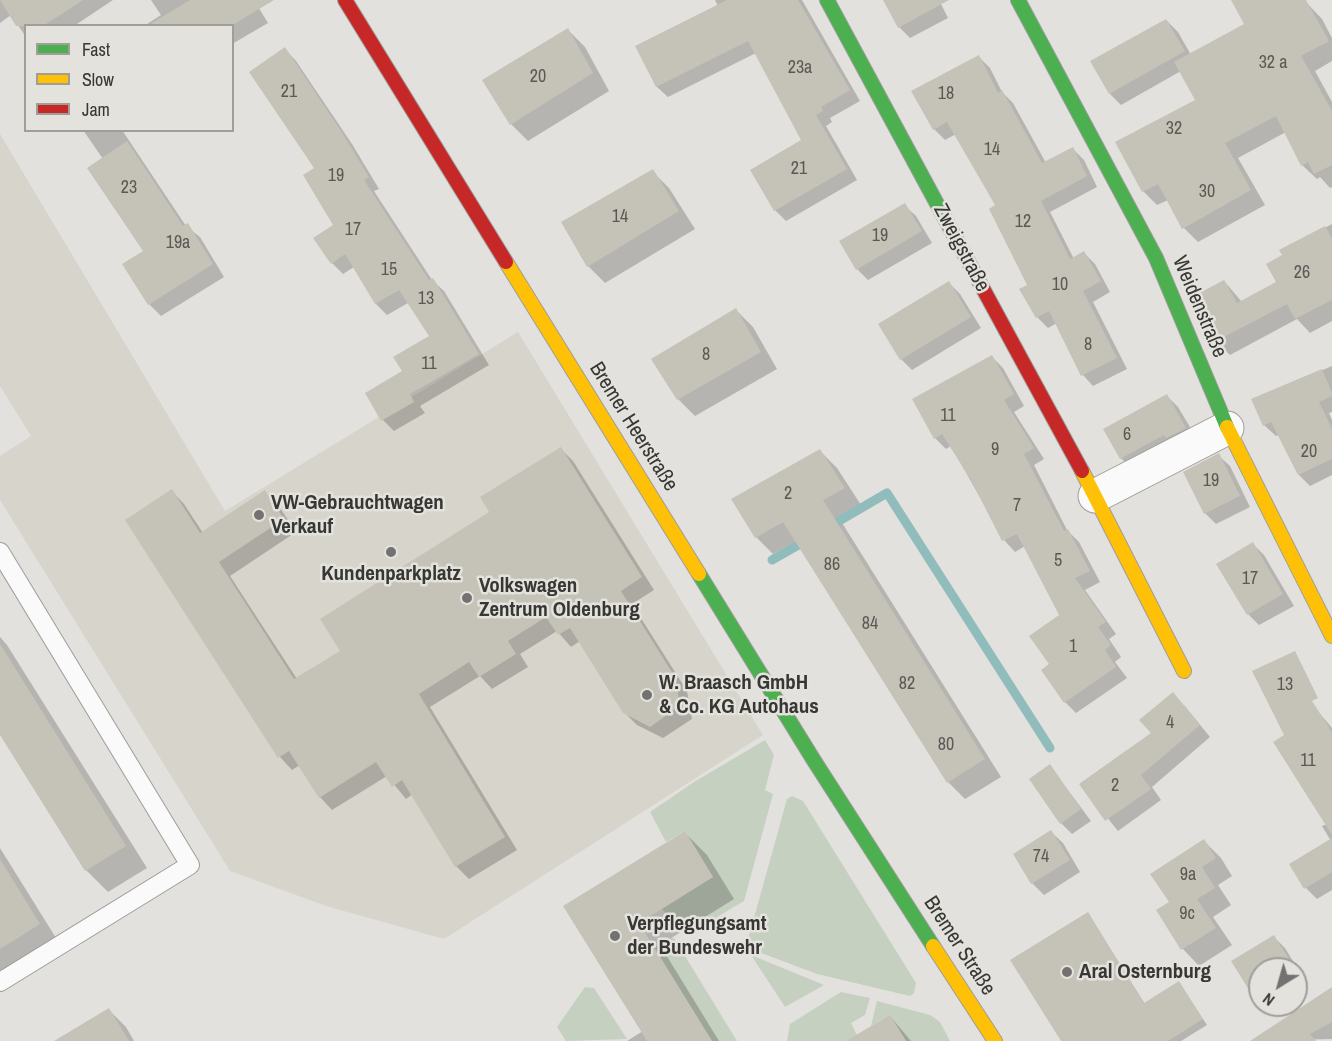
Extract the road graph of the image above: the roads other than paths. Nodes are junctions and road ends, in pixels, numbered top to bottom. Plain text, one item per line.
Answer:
1 (345, 0) edge
2 (826, 0) edge
3 (1018, 0) edge
4 (1227, 428) junction
5 (1095, 496) junction
6 (0, 552) edge
7 (1332, 636) edge
8 (1184, 671) dead end
9 (887, 874) joint
10 (0, 982) edge
11 (995, 1041) edge

1 - 9 street, Bremer Heerstraße
2 - 5 street, Zweigstraße
3 - 4 street, Weidenstraße
4 - 5 street
4 - 7 street, Weidenstraße
5 - 8 street, Zweigstraße
6 - 10 lane
9 - 11 street, Bremer Straße

